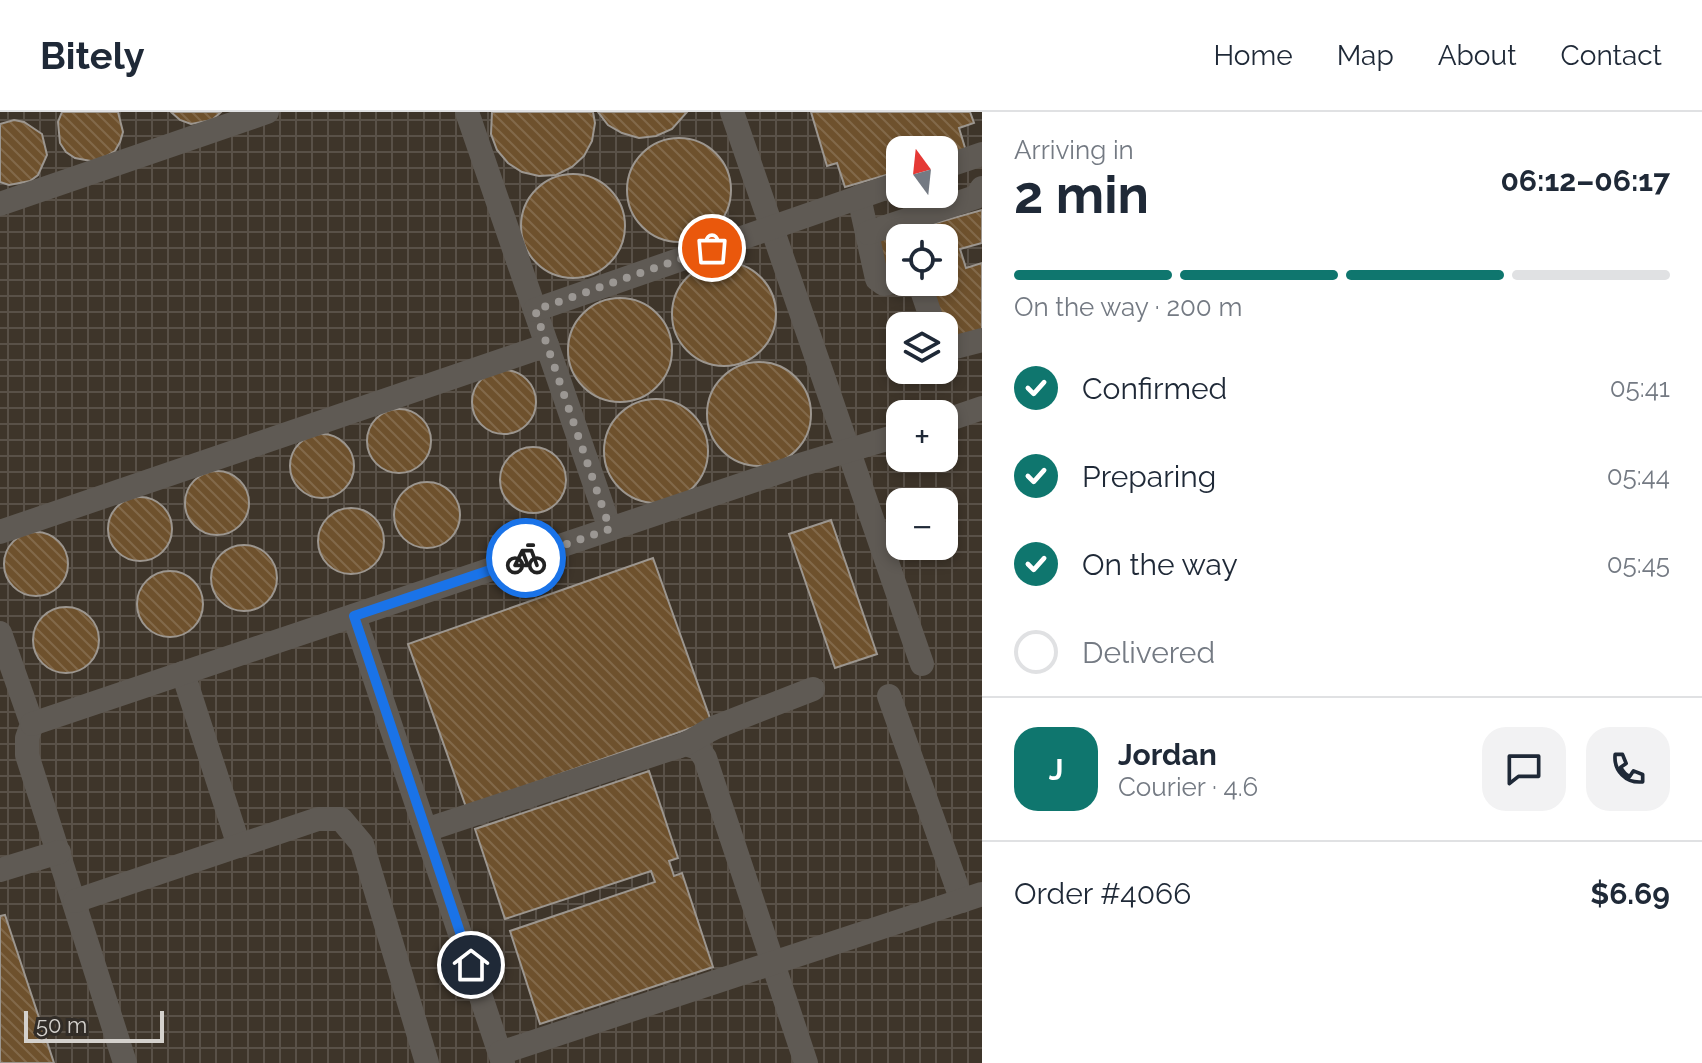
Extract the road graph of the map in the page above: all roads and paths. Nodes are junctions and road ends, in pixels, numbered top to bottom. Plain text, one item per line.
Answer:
1 (267, 112) edge
2 (467, 112) edge
3 (732, 112) edge
4 (980, 161) edge
5 (958, 165) edge
6 (886, 188) edge
7 (982, 188) edge
8 (859, 197) junction
9 (0, 204) edge
10 (771, 228) junction
11 (868, 233) junction
12 (886, 284) edge
13 (535, 310) junction
14 (982, 340) edge
15 (547, 345) junction
16 (958, 346) edge
17 (982, 408) edge
18 (958, 416) edge
19 (886, 440) edge
20 (848, 453) junction
21 (610, 529) junction
22 (0, 532) edge
23 (354, 616) junction
24 (0, 633) edge
25 (922, 664) dead end
26 (183, 673) junction
27 (813, 689) dead end
28 (889, 696) dead end
29 (32, 724) junction
30 (689, 745) junction
31 (426, 830) junction
32 (239, 846) junction
33 (59, 852) junction
34 (0, 870) edge
35 (972, 898) edge
36 (75, 901) junction
37 (773, 963) junction
38 (502, 1058) edge
39 (125, 1063) edge
40 (427, 1063) edge
41 (806, 1063) edge

1 - 9 lane
2 - 13 lane
3 - 10 lane
4 - 5 lane
6 - 8 lane
7 - 11 lane
8 - 10 lane
8 - 11 lane
10 - 13 lane
10 - 20 lane
11 - 12 lane
13 - 15 lane
14 - 16 lane
15 - 21 lane
15 - 22 lane
17 - 18 lane
19 - 20 lane
20 - 21 lane
20 - 25 lane
21 - 23 lane
23 - 26 lane
23 - 31 lane
24 - 29 lane
26 - 29 lane
26 - 32 lane
27 - 30 lane
28 - 35 lane
29 - 33 lane
30 - 31 lane
30 - 37 lane
31 - 38 lane
32 - 36 lane
32 - 40 lane
33 - 34 lane
33 - 36 lane
35 - 37 lane
36 - 39 lane
37 - 38 lane
37 - 41 lane

